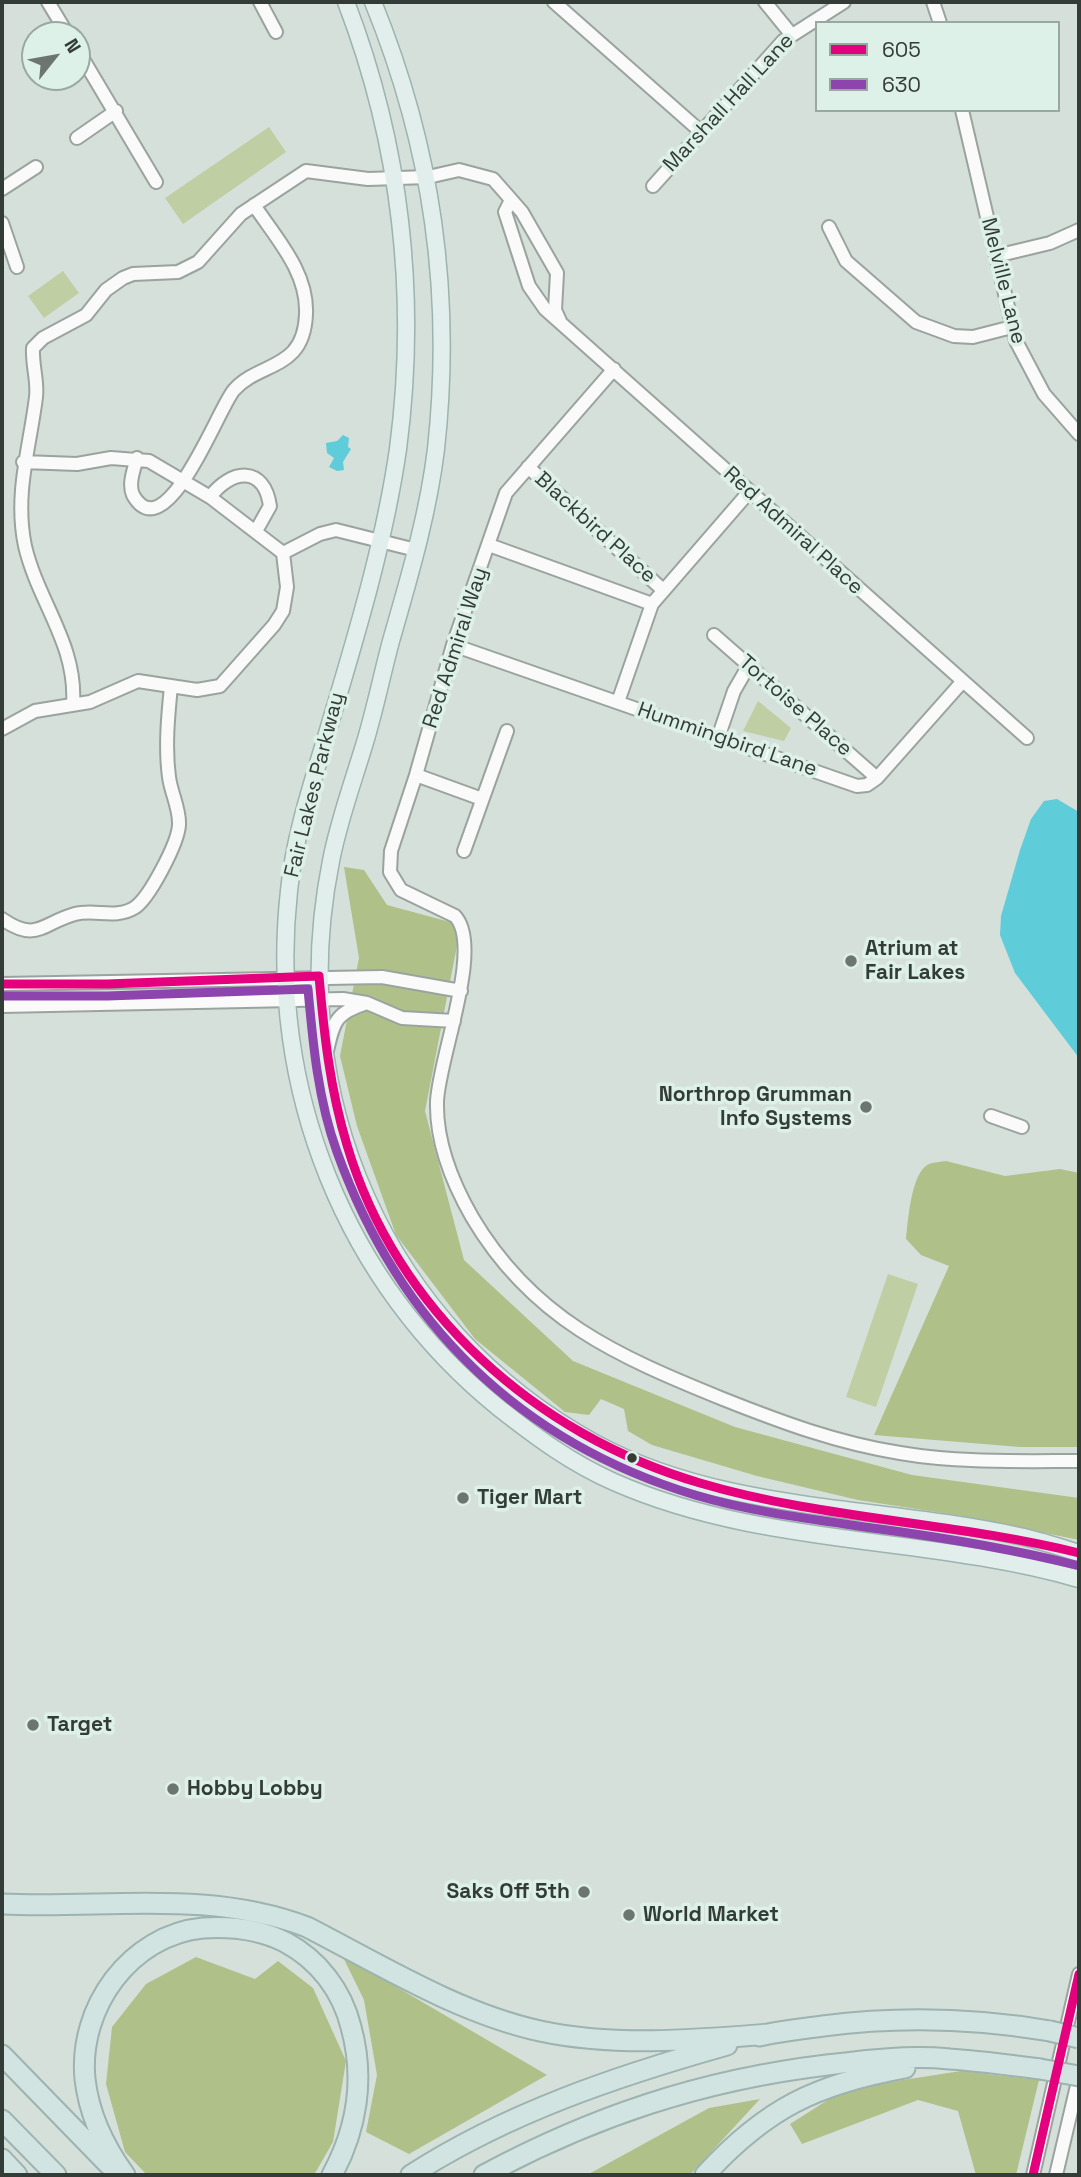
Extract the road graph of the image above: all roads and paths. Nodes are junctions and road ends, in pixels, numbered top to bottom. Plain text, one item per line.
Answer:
1 (48, 2) edge
2 (260, 2) edge
3 (346, 2) edge
4 (373, 2) edge
5 (554, 2) edge
6 (765, 2) edge
7 (844, 2) edge
8 (933, 2) edge
9 (60, 21) edge
10 (939, 21) edge
11 (276, 32) dead end
12 (791, 34) junction
13 (91, 71) edge
14 (116, 111) junction
15 (962, 112) edge
16 (700, 131) junction
17 (77, 138) dead end
18 (36, 167) dead end
19 (394, 177) junction
20 (428, 177) junction
21 (156, 182) dead end
22 (653, 186) dead end
23 (2, 189) edge
24 (510, 202) junction
25 (254, 205) junction
26 (2, 223) edge
27 (829, 227) dead end
28 (1079, 230) edge
29 (996, 256) junction
30 (17, 267) dead end
31 (560, 321) junction
32 (1012, 327) junction
33 (614, 369) junction
34 (1079, 434) edge
35 (136, 458) junction
36 (23, 463) junction
37 (528, 467) junction
38 (183, 481) junction
39 (749, 492) junction
40 (210, 497) junction
41 (256, 531) junction
42 (380, 541) junction
43 (489, 545) junction
44 (416, 550) junction
45 (283, 553) junction
46 (663, 590) junction
47 (652, 604) junction
48 (714, 635) dead end
49 (453, 645) junction
50 (748, 665) junction
51 (963, 681) junction
52 (171, 686) junction
53 (618, 702) junction
54 (74, 704) junction
55 (2, 729) edge
56 (507, 731) dead end
57 (719, 738) junction
58 (1027, 738) dead end
59 (416, 775) junction
60 (877, 778) junction
61 (482, 799) junction
62 (464, 852) dead end
63 (2, 919) edge
64 (319, 976) junction
65 (286, 978) junction
66 (2, 984) edge
67 (461, 991) junction
68 (287, 999) junction
69 (319, 999) junction
70 (367, 1003) junction
71 (2, 1006) edge
72 (454, 1021) junction
73 (325, 1058) junction
74 (991, 1116) dead end
75 (1022, 1127) dead end
76 (1079, 1461) edge
77 (1079, 1553) edge
78 (1079, 1578) edge
79 (2, 1904) edge
80 (1079, 1974) edge
81 (769, 2034) junction
82 (1079, 2038) edge
83 (2, 2055) edge
84 (981, 2063) junction
85 (1079, 2077) edge
86 (2, 2120) edge
87 (2, 2159) edge
88 (17, 2175) edge
89 (56, 2175) edge
90 (120, 2175) edge
91 (125, 2175) edge
92 (332, 2175) edge
93 (411, 2175) edge
94 (484, 2175) edge
95 (705, 2175) edge
96 (1033, 2175) edge
97 (1056, 2175) edge

1 - 9 street
2 - 11 street
3 - 19 main road, Fair Lakes Parkway
4 - 20 main road, Fair Lakes Parkway
5 - 16 street
6 - 12 street
7 - 12 street, Marshall Hall Lane
8 - 10 street
12 - 16 street, Marshall Hall Lane
13 - 14 street
14 - 17 street
14 - 21 street
15 - 29 street, Melville Lane
16 - 22 street, Marshall Hall Lane
18 - 23 street
19 - 20 street
19 - 25 street
19 - 42 main road, Fair Lakes Parkway
20 - 24 street
20 - 44 main road, Fair Lakes Parkway
24 - 31 street
24 - 31 street, Red Admiral Place
25 - 36 street
25 - 38 street
26 - 30 street
27 - 32 street
28 - 29 street
29 - 32 street, Melville Lane
31 - 33 street, Red Admiral Place
32 - 34 street, Melville Lane
33 - 37 street, Red Admiral Way
33 - 39 street, Red Admiral Place
35 - 36 street
35 - 38 street
35 - 38 street
36 - 54 street
37 - 43 street, Red Admiral Way
37 - 46 street, Blackbird Place
38 - 40 street
39 - 46 street
39 - 51 street, Red Admiral Place
40 - 41 street
40 - 41 street
41 - 45 street
42 - 44 street
42 - 45 street
42 - 65 main road, Fair Lakes Parkway
43 - 47 street
43 - 49 street, Red Admiral Way
44 - 64 main road, Fair Lakes Parkway
45 - 52 street
46 - 47 street
47 - 53 street
48 - 50 street, Tortoise Place
49 - 53 street, Hummingbird Lane
49 - 59 street, Red Admiral Way
50 - 57 street
50 - 60 street, Tortoise Place
51 - 58 street, Red Admiral Place
51 - 60 street
52 - 54 street
52 - 63 street
53 - 57 street, Hummingbird Lane
54 - 55 street
56 - 61 street
57 - 60 street, Hummingbird Lane
59 - 61 street
59 - 67 street, Red Admiral Way
61 - 62 street
64 - 65 street
64 - 67 street
64 - 69 main road, Fair Lakes Parkway
65 - 66 street
65 - 68 main road, Fair Lakes Parkway
67 - 72 street
68 - 69 street
68 - 71 street
68 - 78 main road, Fair Lakes Parkway
69 - 70 street
69 - 73 main road, Fair Lakes Parkway
70 - 72 street
70 - 73 street
72 - 76 street
73 - 77 main road, Fair Lakes Parkway
74 - 75 street
79 - 81 highway
80 - 96 street
81 - 82 highway, bridge
81 - 93 highway
83 - 90 highway
84 - 85 highway, bridge
84 - 94 highway
84 - 95 highway
85 - 97 street
86 - 89 highway
87 - 88 highway
91 - 92 highway

